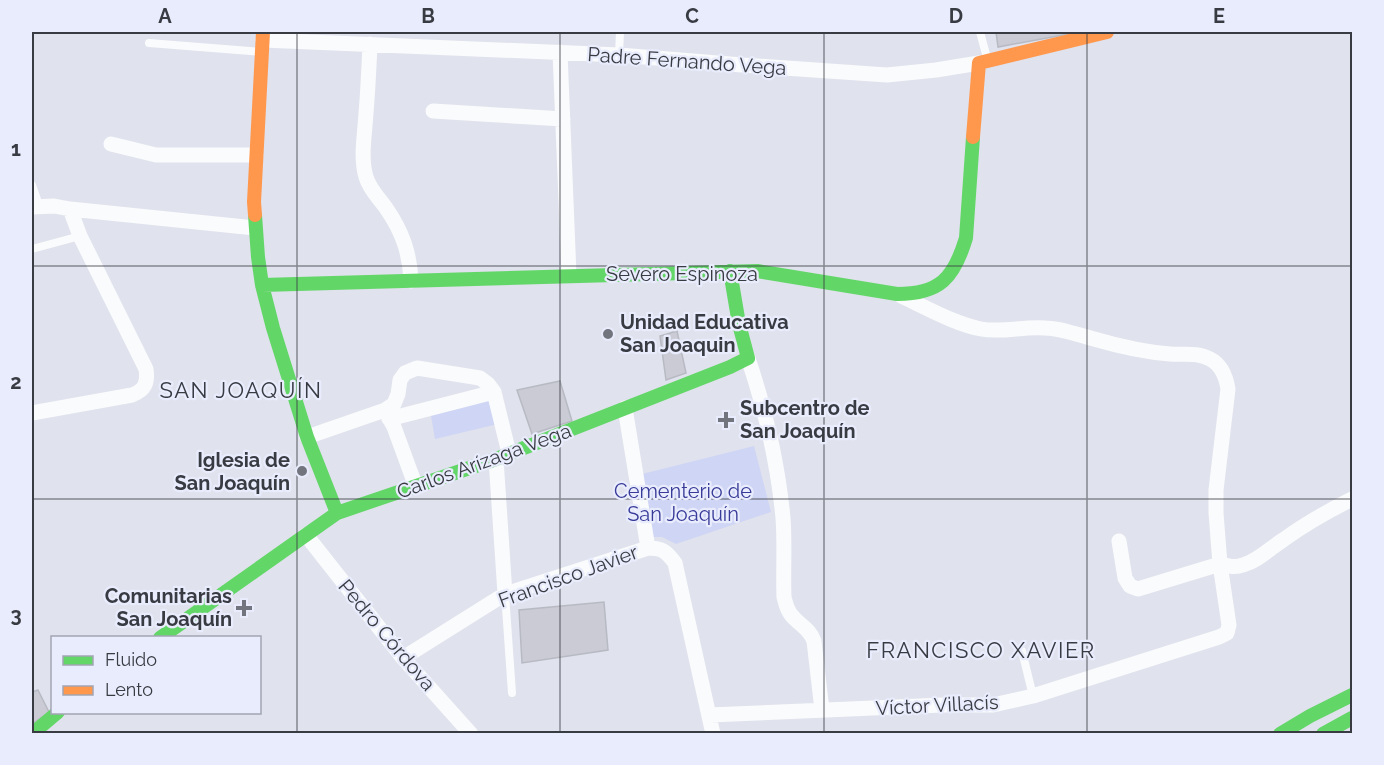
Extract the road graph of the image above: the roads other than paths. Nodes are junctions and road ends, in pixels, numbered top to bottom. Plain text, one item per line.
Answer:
1 (620, 32) edge
2 (980, 32) edge
3 (1107, 32) edge
4 (263, 41) edge
5 (149, 43) dead end
6 (370, 44) junction
7 (560, 52) junction
8 (619, 54) junction
9 (983, 61) junction
10 (433, 111) dead end
11 (563, 119) junction
12 (111, 144) dead end
13 (256, 155) junction
14 (32, 184) edge
15 (35, 206) edge
16 (70, 209) junction
17 (255, 228) junction
18 (80, 236) junction
19 (32, 249) edge
20 (730, 271) junction
21 (569, 275) junction
22 (411, 281) junction
23 (262, 285) junction
24 (897, 294) junction
25 (748, 358) junction
26 (494, 392) junction
27 (626, 408) junction
28 (32, 413) edge
29 (387, 415) junction
30 (307, 436) junction
31 (503, 456) junction
32 (416, 487) junction
33 (1353, 499) edge
34 (337, 513) junction
35 (306, 535) junction
36 (1119, 541) dead end
37 (648, 548) junction
38 (1220, 564) junction
39 (505, 594) junction
40 (163, 636) edge
41 (1022, 651) dead end
42 (403, 658) junction
43 (512, 693) dead end
44 (1353, 695) edge
45 (1033, 696) junction
46 (822, 710) junction
47 (56, 714) edge
48 (709, 715) junction
49 (1353, 718) edge
50 (710, 733) edge
51 (32, 734) edge
52 (471, 734) edge
53 (1280, 734) edge
54 (1323, 734) edge

1 - 8 lane
2 - 9 lane
3 - 9 street, Padre Fernando Vega
4 - 5 lane
4 - 6 street, Padre Fernando Vega
4 - 13 street
6 - 7 street, Padre Fernando Vega
6 - 22 street
7 - 8 street, Padre Fernando Vega
7 - 11 street
8 - 9 street, Padre Fernando Vega
9 - 24 street, Severo Espinoza
10 - 11 street
11 - 21 street
12 - 13 street
13 - 17 street
14 - 15 lane
15 - 16 street
16 - 17 street
16 - 18 street
17 - 23 street
18 - 19 lane
18 - 28 street
20 - 21 street, Severo Espinoza
20 - 24 street, Severo Espinoza
20 - 25 street
21 - 22 street, Severo Espinoza
22 - 23 street, Severo Espinoza
23 - 30 street
24 - 38 street
25 - 27 street, Carlos Arízaga Vega
25 - 46 street
26 - 29 street
26 - 29 street
26 - 31 street
27 - 31 street, Carlos Arízaga Vega
27 - 37 street
29 - 30 street
29 - 32 street
30 - 34 street
31 - 32 street, Carlos Arízaga Vega
31 - 39 street
32 - 34 street, Carlos Arízaga Vega
33 - 38 street
34 - 35 street, Carlos Arízaga Vega
35 - 40 street, Carlos Arízaga Vega
35 - 42 street, Pedro Córdova
36 - 38 street
37 - 39 street, Francisco Javier
37 - 48 street, Francisco Javier
38 - 45 street, Víctor Villacís
39 - 42 street, Francisco Javier
39 - 43 lane
41 - 45 lane
42 - 52 street, Pedro Córdova
44 - 53 street
45 - 46 street, Víctor Villacís
46 - 48 street, Víctor Villacís
47 - 51 street
48 - 50 street, Francisco Javier
49 - 54 street

